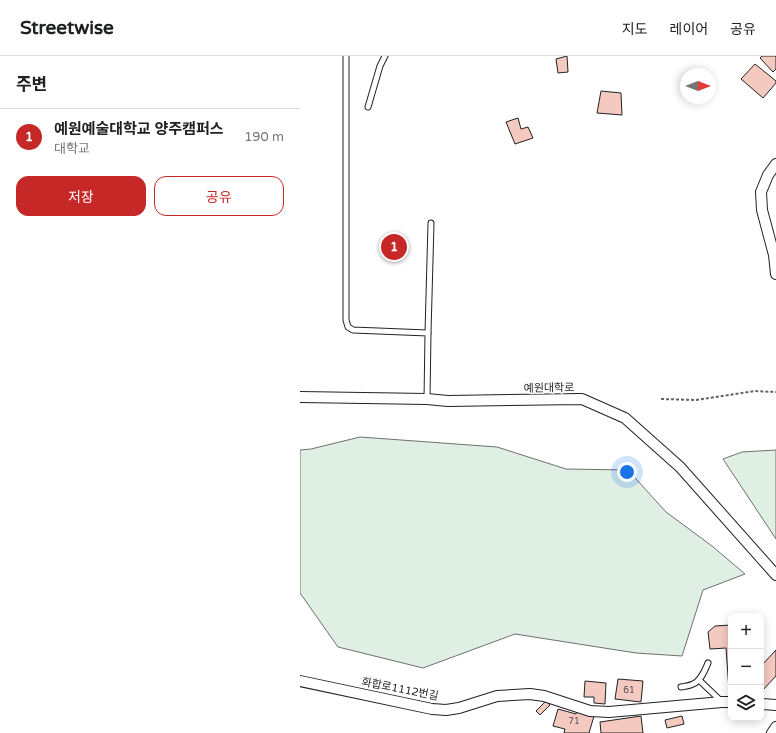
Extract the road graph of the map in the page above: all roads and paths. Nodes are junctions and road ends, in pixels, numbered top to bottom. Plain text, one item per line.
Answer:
1 (346, 56) edge
2 (384, 56) edge
3 (368, 107) dead end
4 (776, 164) edge
5 (431, 222) dead end
6 (776, 274) edge
7 (428, 333) junction
8 (776, 392) edge
9 (300, 397) edge
10 (427, 399) junction
11 (661, 399) dead end
12 (776, 575) edge
13 (708, 663) dead end
14 (300, 680) edge
15 (699, 680) junction
16 (681, 687) dead end
17 (726, 702) edge
18 (764, 704) edge
19 (776, 705) edge
20 (776, 727) edge
21 (772, 733) edge

1 - 7 lane
2 - 3 lane
4 - 6 street
5 - 7 lane
7 - 10 lane
8 - 11 path
9 - 10 street, 예원대학로
10 - 12 street, 예원대학로
13 - 15 lane
14 - 17 street, 화합로1112번길
15 - 16 lane
15 - 17 lane
18 - 19 street
20 - 21 street

